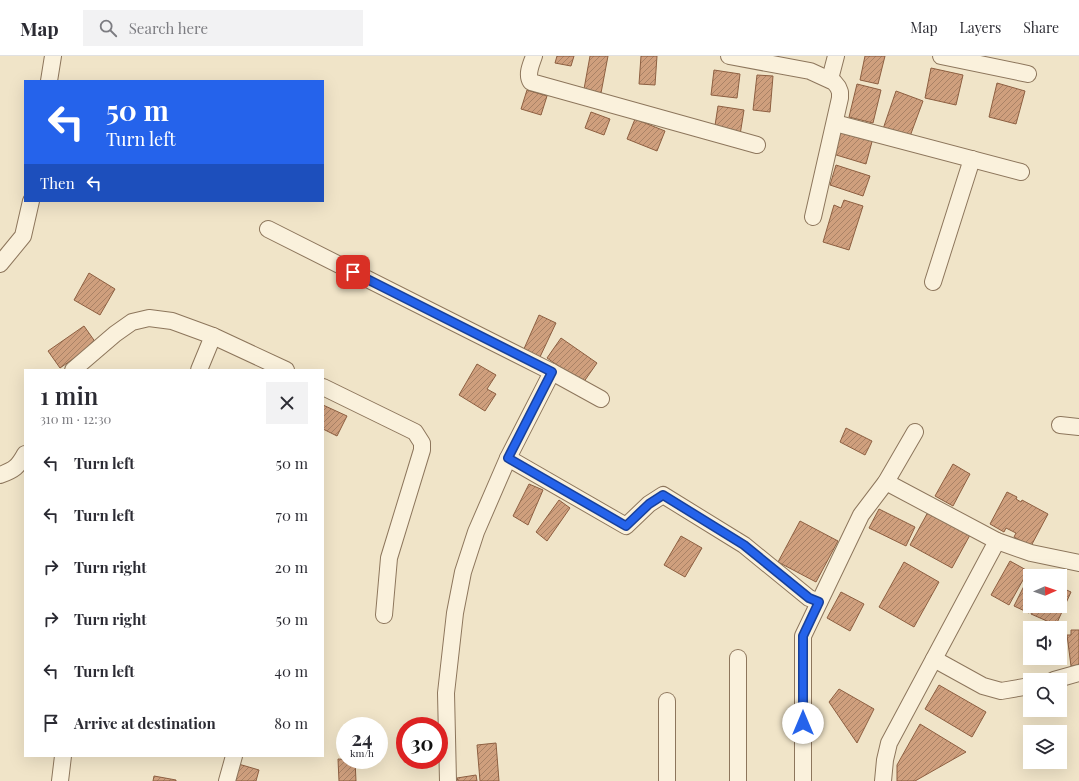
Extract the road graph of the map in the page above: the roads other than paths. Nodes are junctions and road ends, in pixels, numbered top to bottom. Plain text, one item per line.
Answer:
1 (53, 56) edge
2 (534, 56) edge
3 (729, 56) edge
4 (836, 56) edge
5 (941, 56) edge
6 (1028, 74) dead end
7 (49, 80) edge
8 (830, 80) junction
9 (835, 123) junction
10 (758, 145) dead end
11 (972, 159) junction
12 (1021, 172) dead end
13 (31, 202) edge
14 (813, 217) dead end
15 (268, 229) dead end
16 (0, 264) edge
17 (934, 282) dead end
18 (213, 336) junction
19 (74, 369) edge
20 (198, 369) edge
21 (284, 369) edge
22 (552, 372) junction
23 (324, 387) edge
24 (601, 399) dead end
25 (1060, 425) dead end
26 (1079, 427) edge
27 (915, 432) dead end
28 (508, 458) junction
29 (23, 464) edge
30 (0, 476) edge
31 (886, 482) junction
32 (997, 541) junction
33 (1079, 563) edge
34 (819, 602) junction
35 (384, 615) dead end
36 (738, 658) dead end
37 (934, 659) junction
38 (1079, 674) edge
39 (1067, 677) edge
40 (1023, 687) edge
41 (667, 701) dead end
42 (63, 757) edge
43 (234, 757) edge
44 (60, 781) edge
45 (227, 781) edge
46 (448, 781) edge
47 (667, 781) edge
48 (738, 781) edge
49 (803, 781) edge
50 (883, 781) edge

1 - 7 street
2 - 10 street
3 - 8 street
4 - 8 street
5 - 6 street
8 - 9 street
9 - 11 street
9 - 14 street
11 - 12 street
11 - 17 street
13 - 16 street
15 - 22 street
18 - 19 street
18 - 20 street
18 - 21 street
22 - 24 street
22 - 28 street
23 - 35 street
25 - 26 street
27 - 31 street
28 - 34 street
28 - 46 street
29 - 30 street
31 - 32 street
31 - 34 street
32 - 33 street
32 - 37 street
34 - 49 street
36 - 48 street
37 - 40 street
37 - 50 street
38 - 39 street
41 - 47 street
42 - 44 street
43 - 45 street

